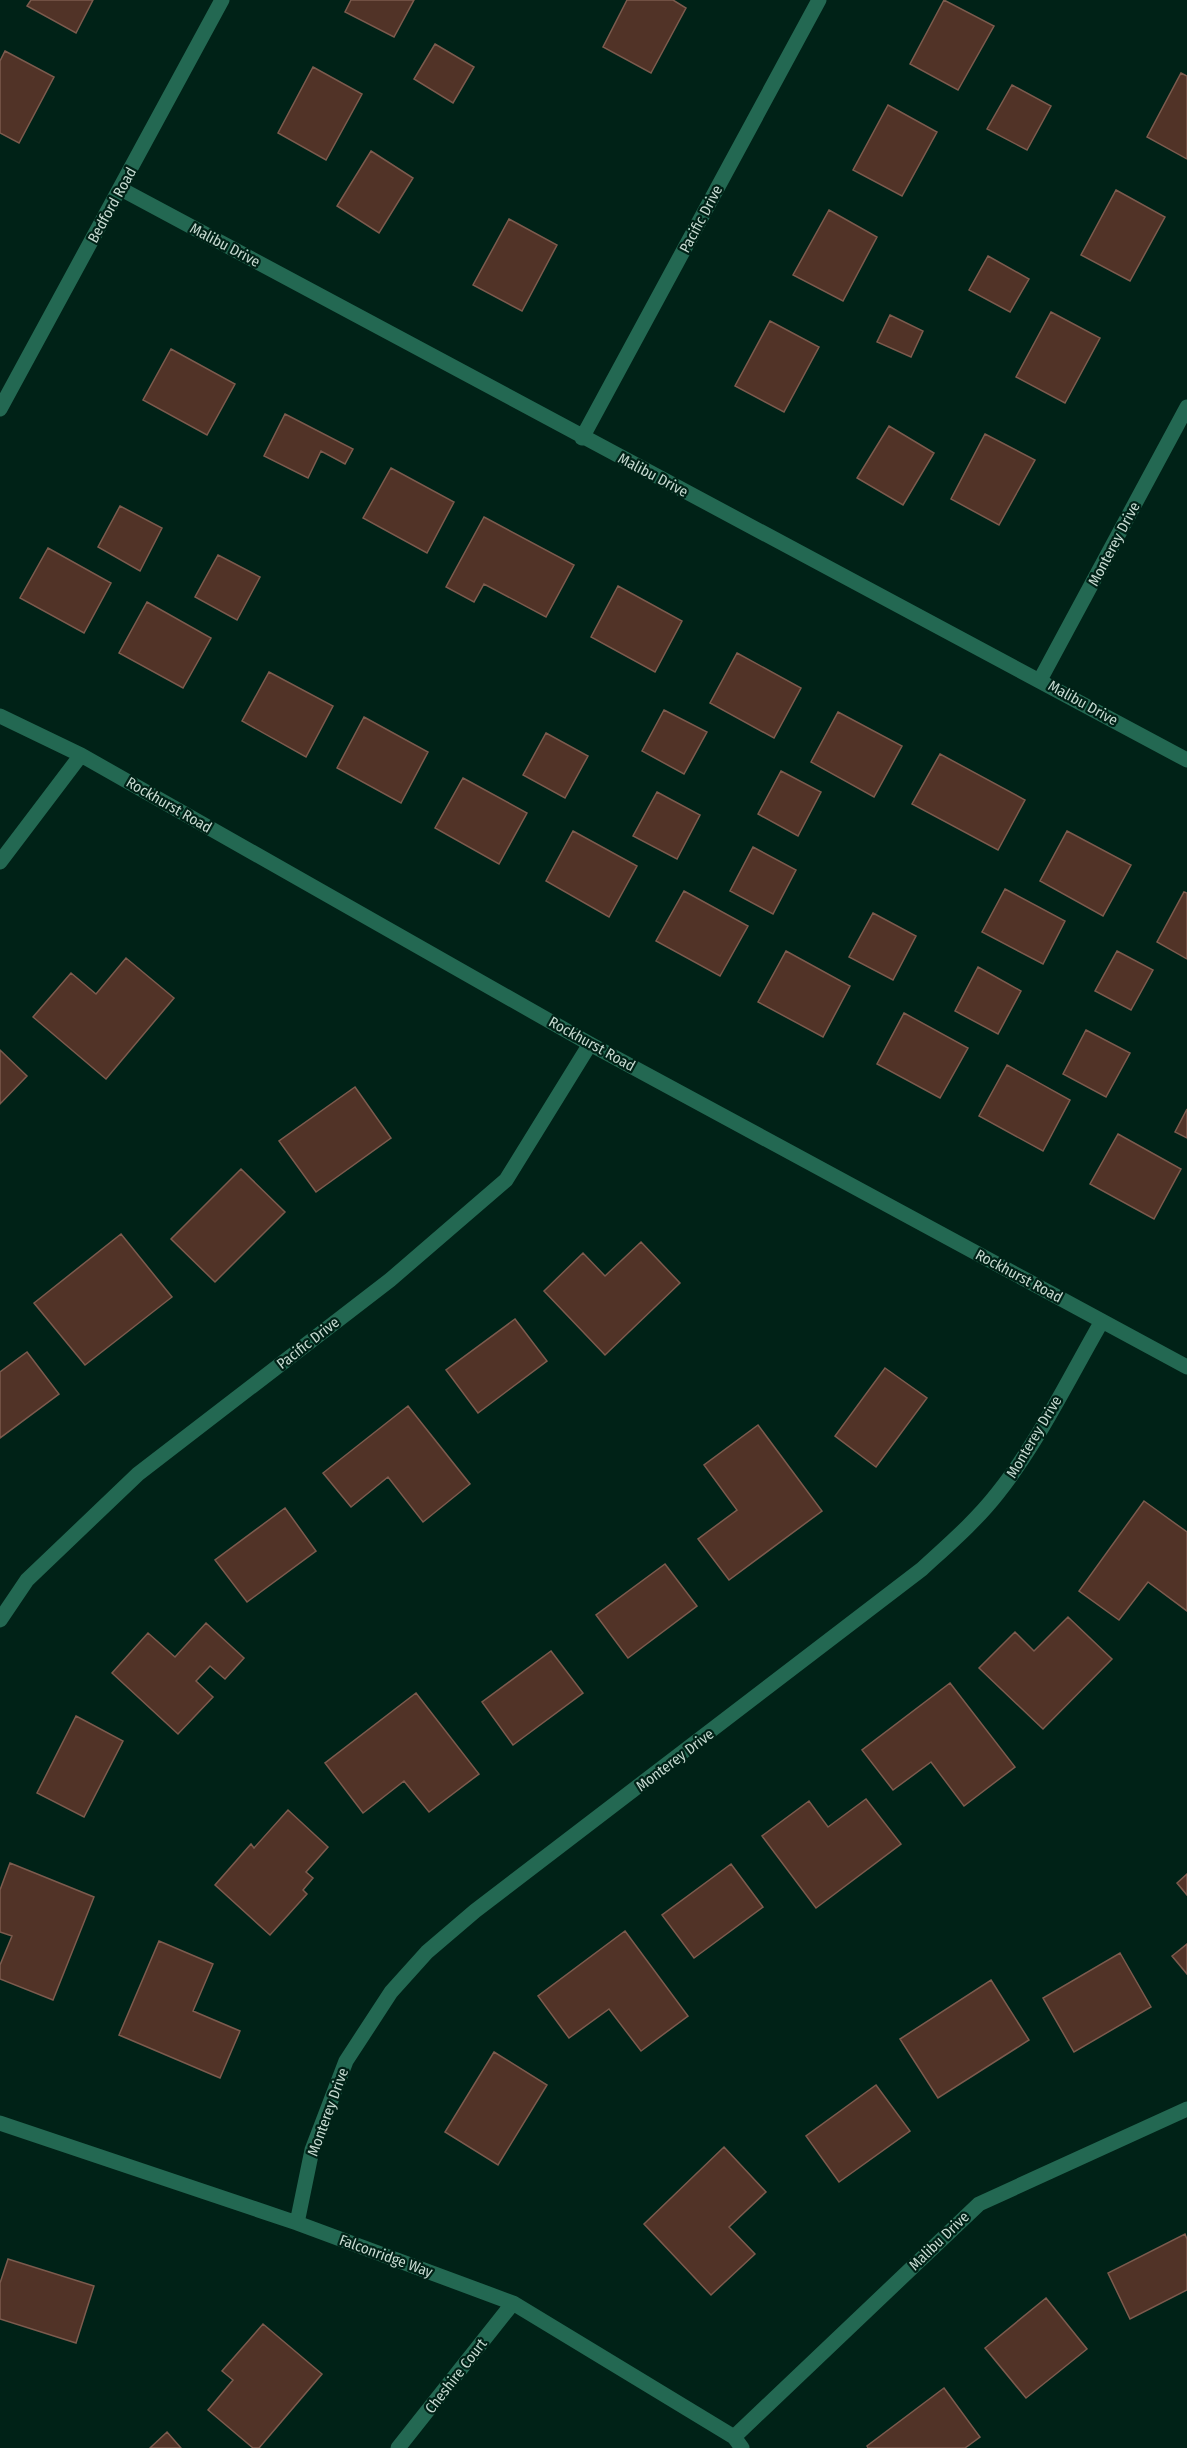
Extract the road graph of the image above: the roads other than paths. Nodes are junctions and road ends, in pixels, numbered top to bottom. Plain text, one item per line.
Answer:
1 (222, 0) edge
2 (819, 0) edge
3 (121, 189) junction
4 (1187, 407) edge
5 (0, 409) edge
6 (582, 438) junction
7 (1040, 680) junction
8 (0, 716) edge
9 (81, 755) junction
10 (1187, 760) edge
11 (0, 862) edge
12 (590, 1044) junction
13 (1102, 1322) junction
14 (1187, 1367) edge
15 (0, 1620) edge
16 (1187, 2109) edge
17 (0, 2123) edge
18 (297, 2223) junction
19 (513, 2303) junction
20 (738, 2442) edge
21 (398, 2448) edge

1 - 3 street, Bedford Road
2 - 6 street, Pacific Drive
3 - 5 street, Bedford Road
3 - 6 street, Malibu Drive
4 - 7 street, Monterey Drive
6 - 7 street, Malibu Drive
7 - 10 street, Malibu Drive
8 - 9 street, Rockhurst Road
9 - 11 street
9 - 12 street, Rockhurst Road
12 - 13 street, Rockhurst Road
12 - 15 street, Pacific Drive
13 - 14 street, Rockhurst Road
13 - 18 street, Monterey Drive
16 - 20 street, Malibu Drive
17 - 18 street, Falconridge Way
18 - 19 street, Falconridge Way
19 - 20 street, Falconridge Way
19 - 21 street, Cheshire Court

